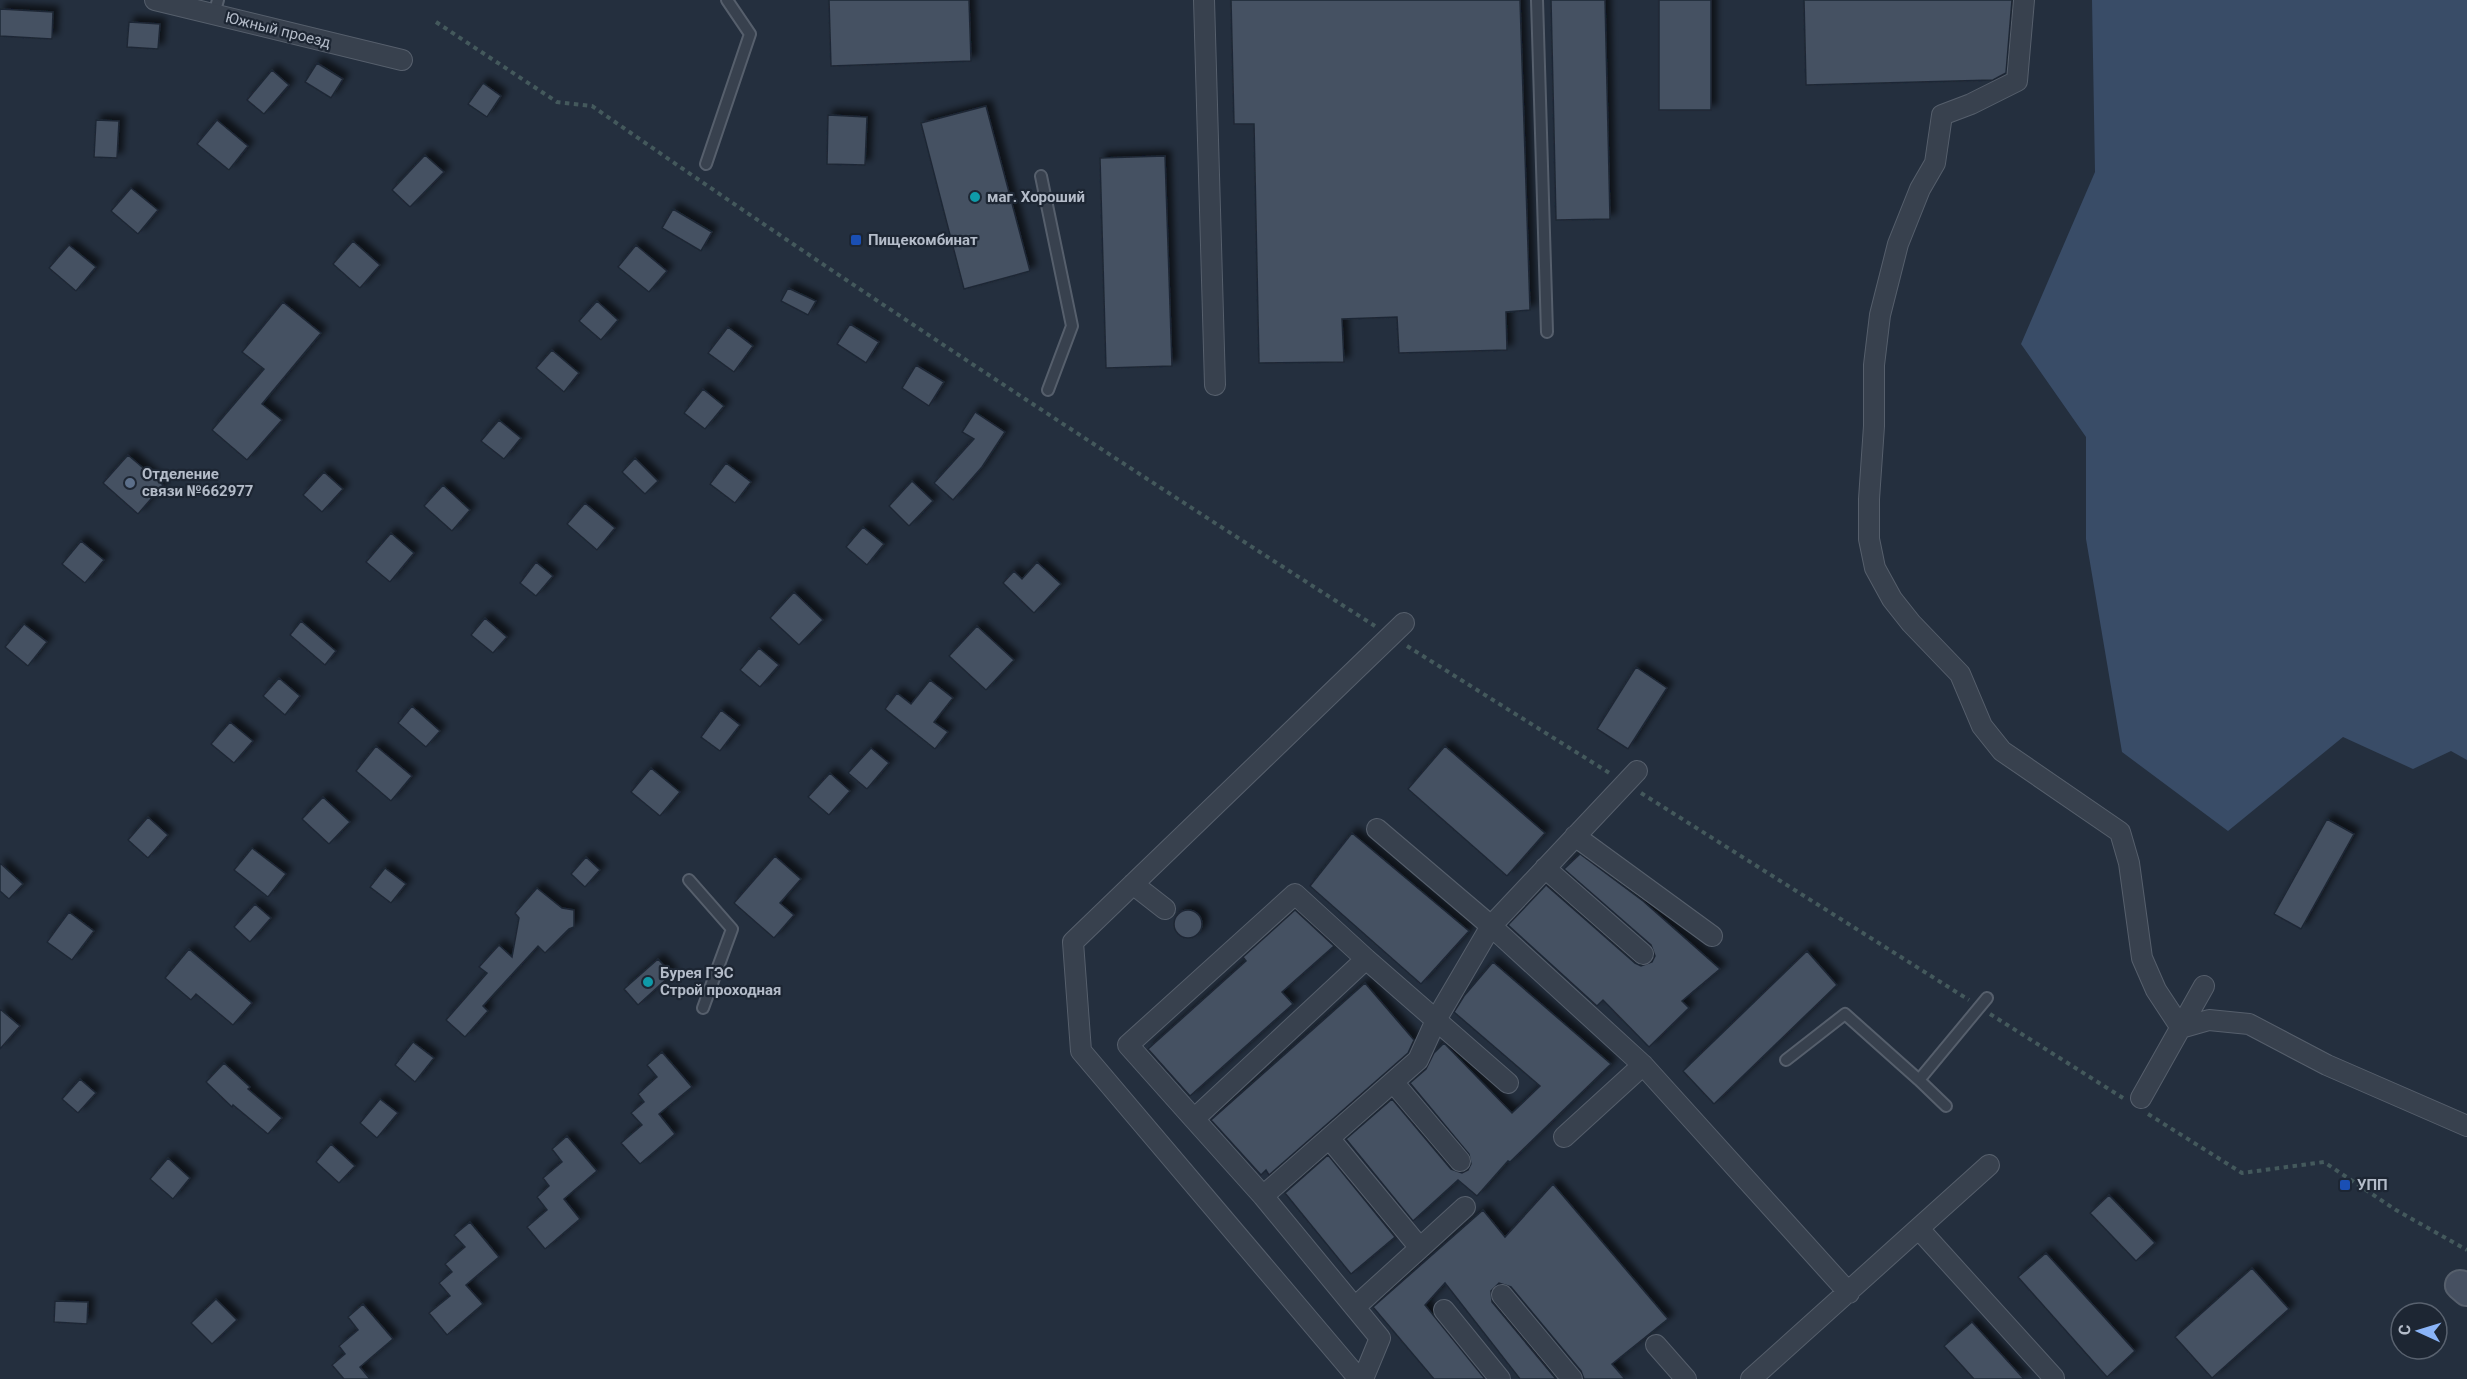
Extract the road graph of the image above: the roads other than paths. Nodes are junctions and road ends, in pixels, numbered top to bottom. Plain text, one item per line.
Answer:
1 (154, 0) edge
2 (727, 0) edge
3 (1204, 0) edge
4 (1537, 0) edge
5 (2024, 0) edge
6 (216, 7) edge
7 (402, 60) dead end
8 (706, 164) dead end
9 (1041, 176) dead end
10 (1547, 332) dead end
11 (1215, 385) dead end
12 (1048, 390) dead end
13 (1397, 629) road end
14 (1631, 777) road end
15 (1377, 829) dead end
16 (1575, 836) junction
17 (1545, 868) junction
18 (689, 880) dead end
19 (1133, 884) junction
20 (1165, 909) dead end
21 (1491, 926) junction
22 (1712, 936) dead end
23 (1643, 954) dead end
24 (1366, 958) junction
25 (2204, 986) dead end
26 (1988, 998) dead end
27 (703, 1008) dead end
28 (1437, 1018) junction
29 (2181, 1028) junction
30 (1786, 1060) dead end
31 (1642, 1065) junction
32 (1919, 1080) junction
33 (1393, 1082) junction
34 (1508, 1083) dead end
35 (2138, 1103) road end
36 (1946, 1106) dead end
37 (1194, 1119) junction
38 (2467, 1126) edge
39 (1564, 1137) dead end
40 (1329, 1138) junction
41 (1460, 1161) dead end
42 (1989, 1165) dead end
43 (1263, 1196) junction
44 (1465, 1207) dead end
45 (1919, 1229) junction
46 (1419, 1248) junction
47 (1849, 1293) junction
48 (1502, 1295) dead end
49 (1355, 1307) junction
50 (1444, 1310) dead end
51 (1656, 1345) dead end
52 (2054, 1378) edge
53 (1361, 1379) edge
54 (1500, 1379) edge
55 (1572, 1379) edge
56 (1686, 1379) edge
57 (1751, 1379) edge

1 - 6 street, Южный проезд
2 - 8 lane
3 - 11 street
4 - 10 lane
5 - 29 street
6 - 7 street, Южный проезд
9 - 12 lane
13 - 19 street
14 - 16 street
15 - 21 street
16 - 17 street
16 - 22 street
17 - 21 street
17 - 23 street
18 - 27 lane
19 - 20 street
19 - 53 street
21 - 28 street
21 - 31 street
24 - 28 street
24 - 37 street
24 - 37 street
25 - 29 street
26 - 32 lane
28 - 33 street
28 - 34 street
29 - 35 street
29 - 38 street
30 - 32 lane
31 - 39 street
31 - 47 street
32 - 36 lane
33 - 40 street
33 - 41 street
37 - 43 street
40 - 43 street
40 - 46 street
42 - 45 street
43 - 49 street
44 - 46 street
45 - 47 street
45 - 52 street
46 - 49 street
47 - 57 street
48 - 55 street
49 - 53 street
50 - 54 street
51 - 56 street

